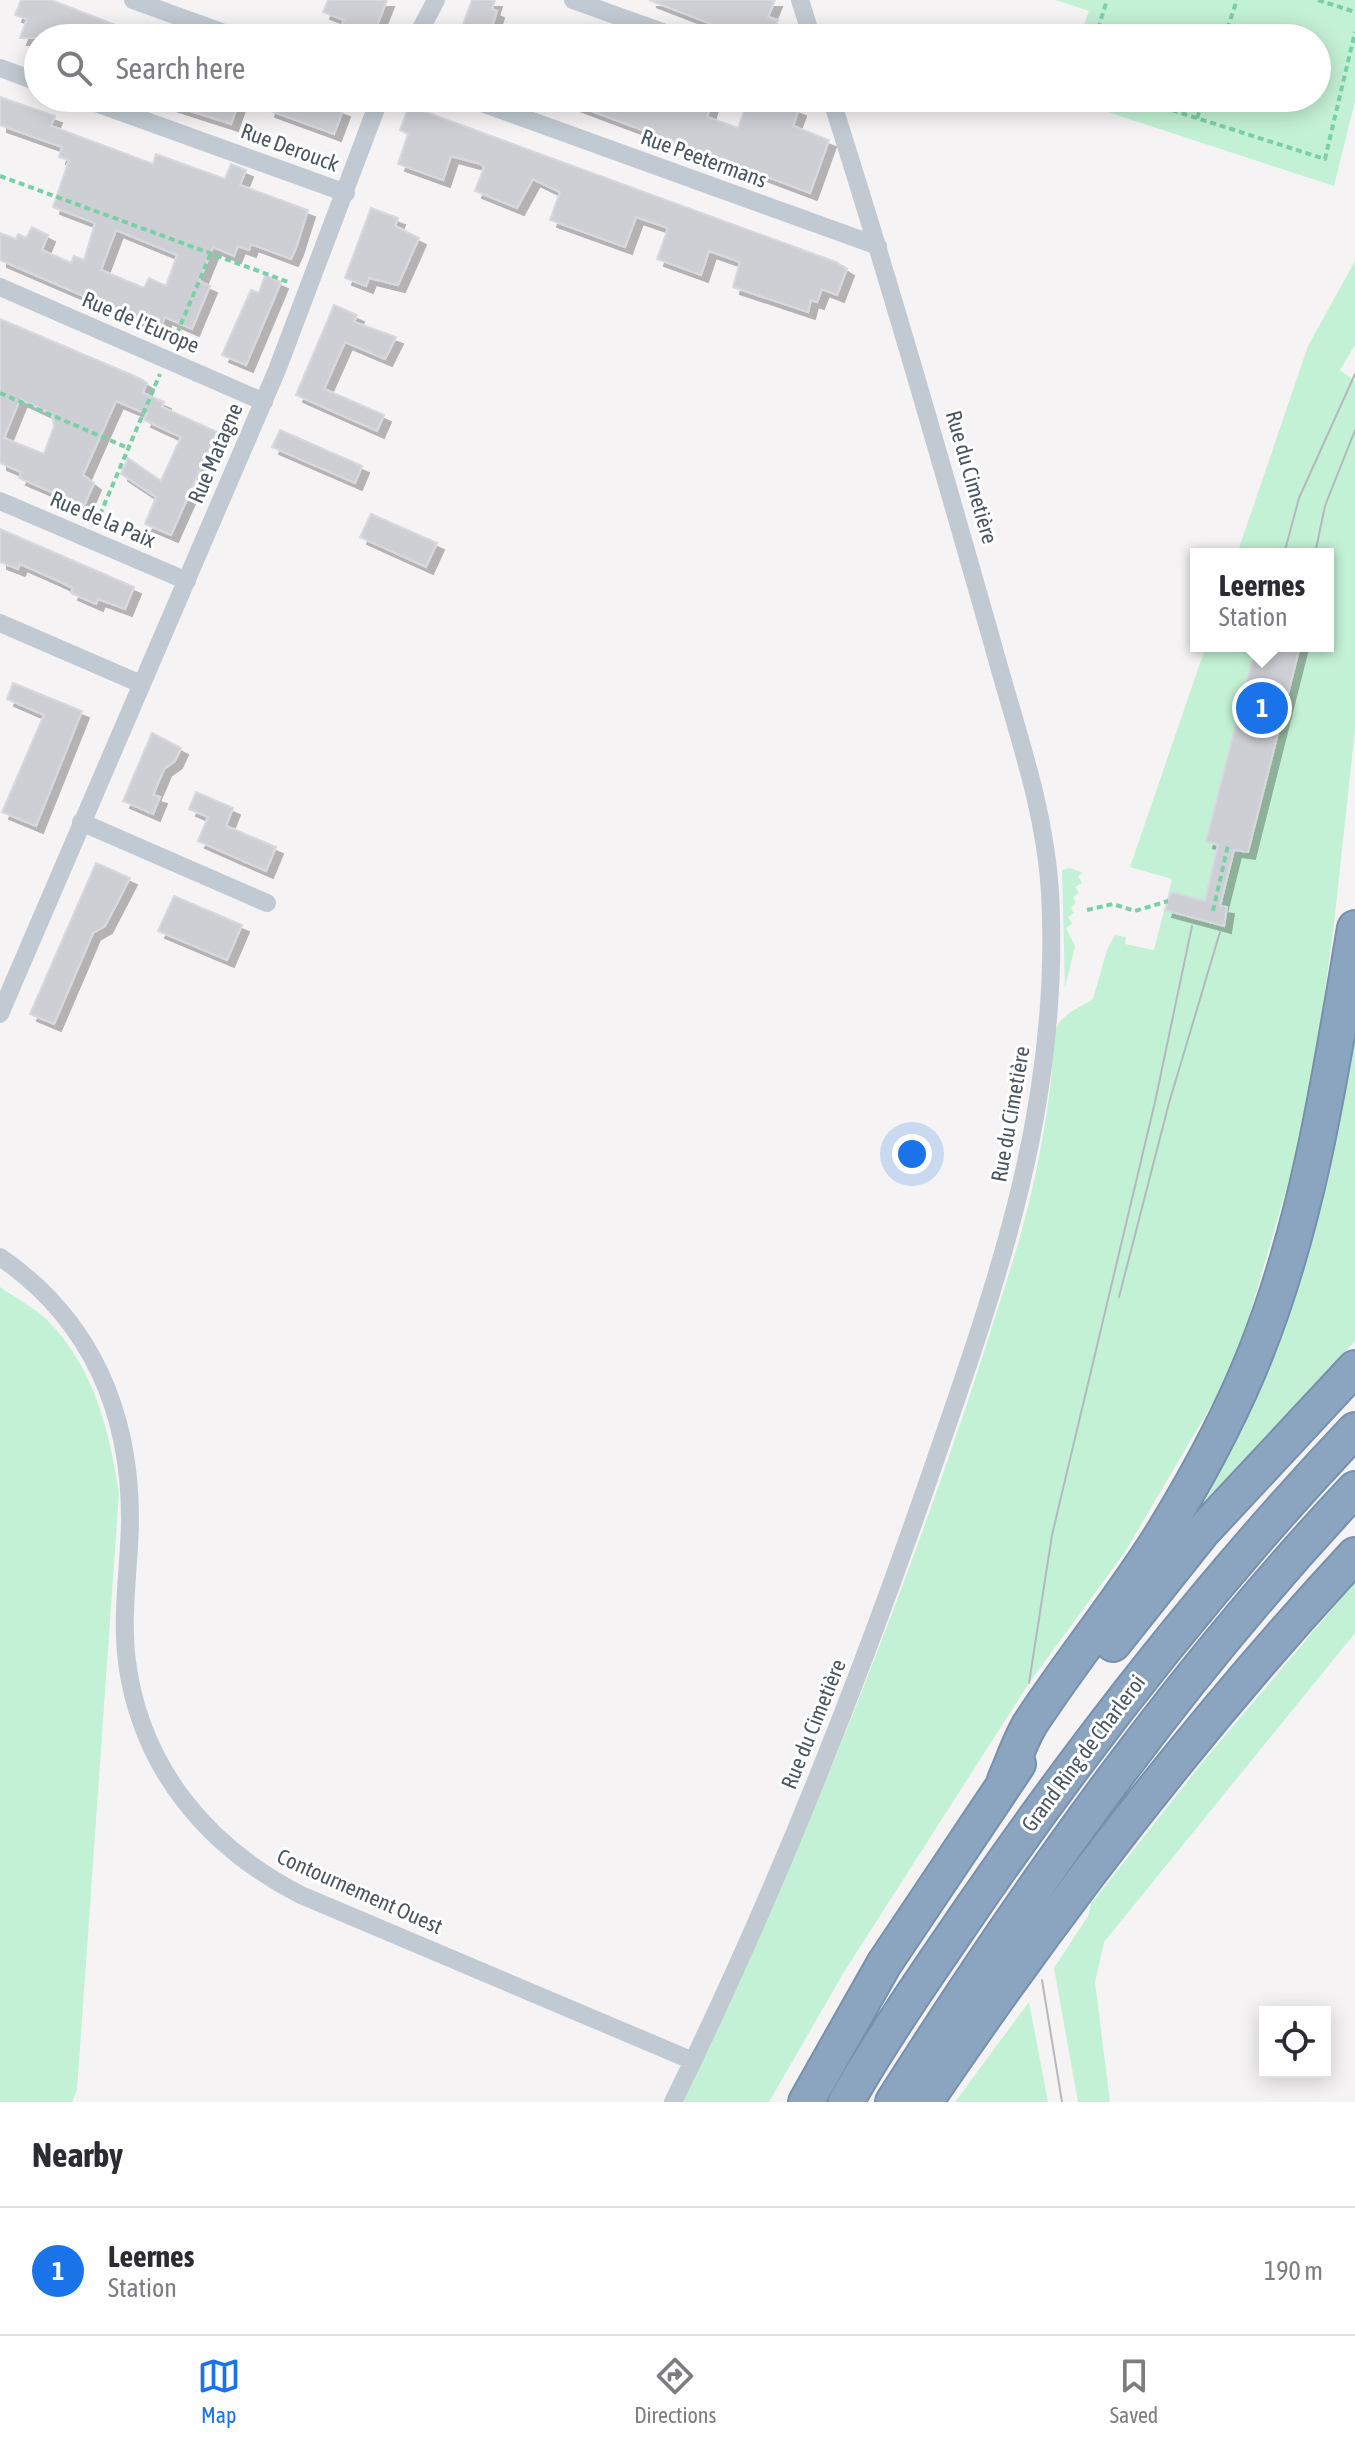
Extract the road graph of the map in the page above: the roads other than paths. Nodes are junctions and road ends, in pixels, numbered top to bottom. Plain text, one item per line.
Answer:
1 (133, 0) edge
2 (436, 0) edge
3 (573, 0) edge
4 (800, 0) edge
5 (199, 24) edge
6 (423, 24) edge
7 (640, 24) edge
8 (808, 24) edge
9 (0, 68) edge
10 (24, 77) edge
11 (121, 112) edge
12 (375, 112) edge
13 (507, 112) edge
14 (835, 112) edge
15 (346, 193) junction
16 (878, 246) junction
17 (0, 287) edge
18 (264, 402) junction
19 (0, 501) edge
20 (187, 581) junction
21 (0, 623) edge
22 (141, 684) junction
23 (81, 822) junction
24 (267, 903) dead end
25 (1355, 928) edge
26 (0, 1014) edge
27 (0, 1257) edge
28 (1355, 1368) edge
29 (1355, 1430) edge
30 (1355, 1489) edge
31 (1355, 1555) edge
32 (1005, 1780) junction
33 (693, 2061) junction
34 (673, 2102) edge
35 (806, 2102) edge
36 (846, 2102) edge
37 (893, 2102) edge
38 (925, 2102) edge

1 - 5 street
2 - 6 street
3 - 7 street
4 - 8 street
9 - 10 street
11 - 15 street, Rue Derouck
12 - 15 street, Rue Matagne
13 - 16 street, Rue Peetermans
14 - 16 street, Rue du Cimetière
15 - 18 street, Rue Matagne
16 - 33 street, Rue du Cimetière
17 - 18 street, Rue de l'Europe
18 - 20 street, Rue Matagne
19 - 20 street, Rue de la Paix
20 - 22 street, Rue Matagne
21 - 22 street
22 - 23 street, Rue Matagne
23 - 24 street
23 - 26 street, Rue Matagne
25 - 32 highway
27 - 33 street, Contournement Ouest
28 - 32 highway
29 - 36 highway, Grand Ring de Charleroi
30 - 37 highway, Grand Ring de Charleroi
31 - 38 highway
32 - 35 highway
33 - 34 street, Rue du Cimetière

